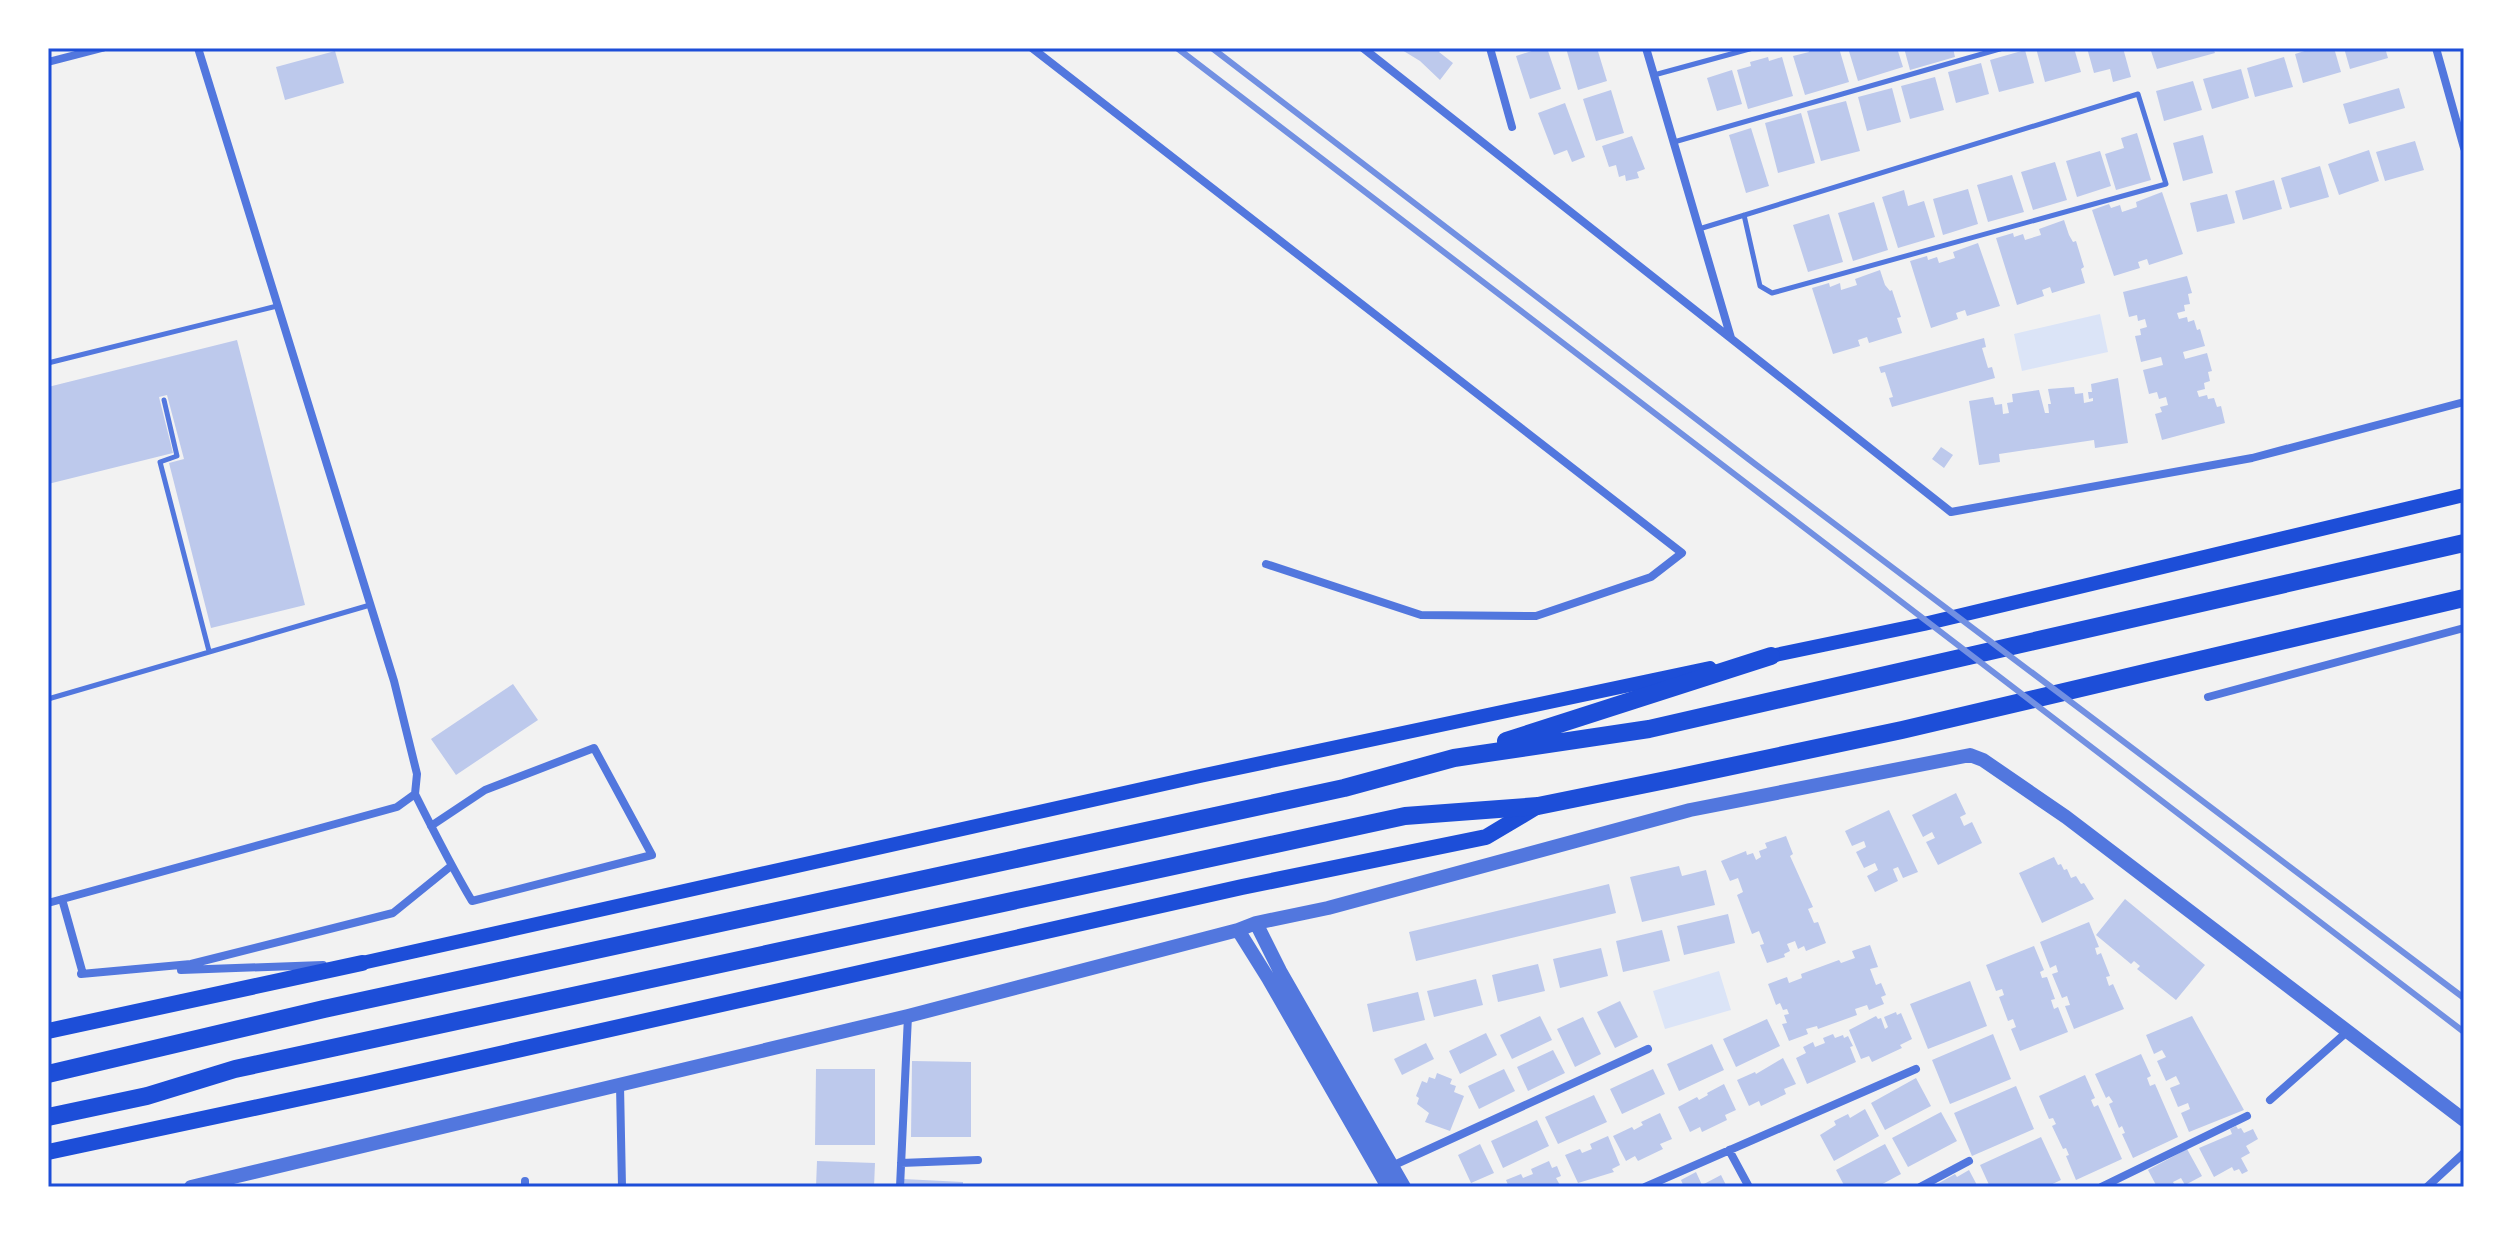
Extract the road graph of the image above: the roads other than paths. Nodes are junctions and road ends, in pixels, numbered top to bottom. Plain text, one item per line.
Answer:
1 (102, 48) edge
2 (198, 48) edge
3 (1032, 48) edge
4 (1363, 48) edge
5 (1490, 48) edge
6 (1646, 48) edge
7 (1753, 48) edge
8 (2003, 48) edge
9 (2436, 48) edge
10 (48, 62) edge
11 (1653, 75) junction
12 (1512, 127) dead end
13 (1674, 142) junction
14 (2464, 148) edge
15 (1744, 215) junction
16 (1699, 229) junction
17 (278, 306) junction
18 (1731, 338) junction
19 (48, 363) edge
20 (164, 400) dead end
21 (2464, 402) edge
22 (2464, 495) edge
23 (2464, 543) edge
24 (1266, 564) dead end
25 (2464, 598) edge
26 (371, 605) junction
27 (2464, 628) edge
28 (209, 651) junction
29 (1771, 656) junction
30 (2208, 697) dead end
31 (48, 699) edge
32 (1454, 758) junction
33 (415, 794) junction
34 (1538, 806) junction
35 (431, 826) junction
36 (451, 866) junction
37 (62, 899) junction
38 (48, 903) edge
39 (1256, 923) junction
40 (1238, 930) junction
41 (362, 963) junction
42 (81, 974) junction
43 (908, 1016) junction
44 (48, 1031) edge
45 (2348, 1031) junction
46 (1648, 1049) dead end
47 (1916, 1069) dead end
48 (48, 1074) edge
49 (620, 1085) junction
50 (2270, 1100) dead end
51 (2247, 1116) dead end
52 (48, 1117) edge
53 (2464, 1120) edge
54 (1729, 1150) junction
55 (48, 1152) edge
56 (2464, 1153) edge
57 (978, 1160) dead end
58 (1969, 1161) dead end
59 (901, 1163) junction
60 (1392, 1166) junction
61 (191, 1187) edge
62 (622, 1187) edge
63 (900, 1187) edge
64 (1388, 1187) edge
65 (1404, 1187) edge
66 (1645, 1187) edge
67 (1749, 1187) edge
68 (1920, 1187) edge
69 (2101, 1187) edge
70 (2427, 1187) edge

1 - 10 street
2 - 17 street
3 - 24 street
4 - 18 street
5 - 12 street
6 - 11 street
7 - 11 lane
8 - 13 lane
9 - 14 street
11 - 13 street
13 - 16 street
15 - 15 lane
15 - 16 lane
16 - 18 street
17 - 19 lane
17 - 26 street
18 - 21 street
20 - 28 lane
22 - 29 main road
23 - 32 highway
25 - 34 highway
26 - 28 lane
26 - 33 street
27 - 30 street
28 - 31 lane
29 - 32 highway
29 - 41 main road
32 - 48 highway
33 - 35 street
33 - 37 street
34 - 52 highway
34 - 55 main road
35 - 36 street
35 - 36 street
36 - 42 street
37 - 38 street
37 - 42 street
39 - 40 street
39 - 45 street
39 - 60 street
40 - 43 street
40 - 64 street
41 - 42 street
41 - 44 main road
43 - 49 street
43 - 59 street
45 - 50 street
45 - 53 street
46 - 60 street
47 - 54 street
49 - 61 street
49 - 62 street
51 - 69 street
54 - 66 street
54 - 67 street
56 - 70 street
57 - 59 street
58 - 68 street
59 - 63 street
60 - 65 street

